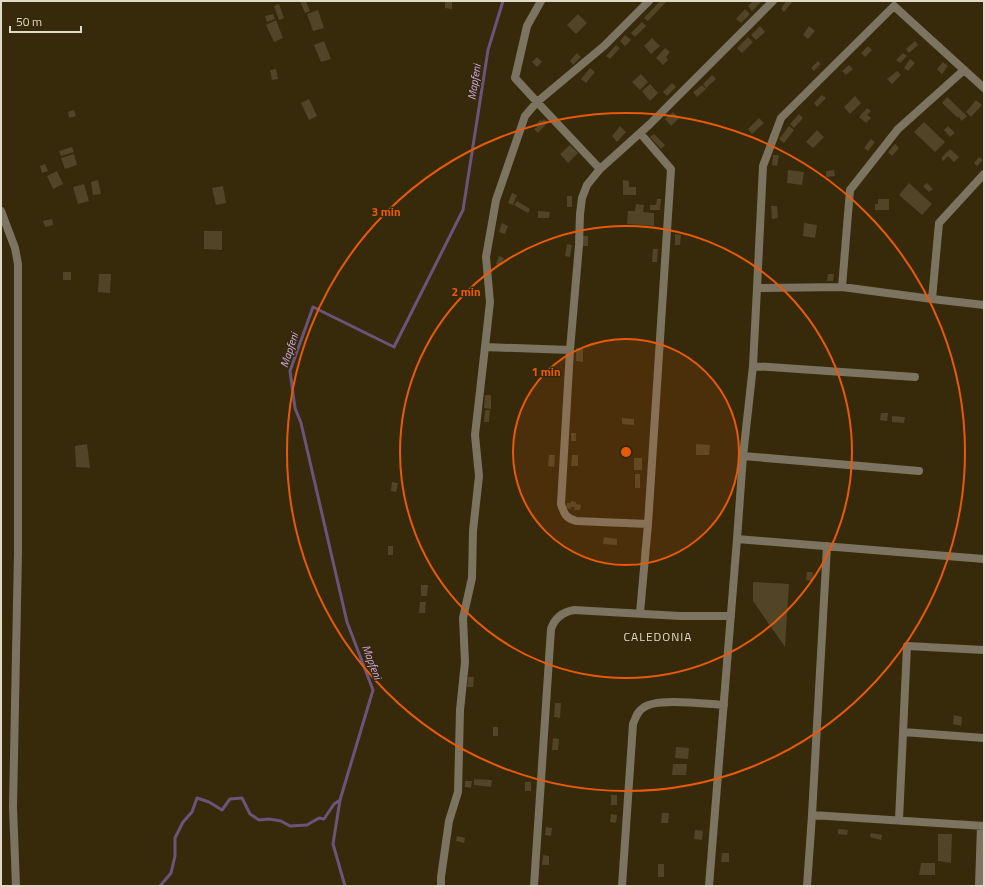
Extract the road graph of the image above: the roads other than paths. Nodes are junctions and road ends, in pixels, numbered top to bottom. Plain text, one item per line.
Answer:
1 (541, 1) edge
2 (648, 1) edge
3 (774, 1) edge
4 (964, 70) junction
5 (984, 88) edge
6 (538, 102) junction
7 (640, 133) junction
8 (600, 169) junction
9 (984, 174) edge
10 (1, 211) edge
11 (842, 287) junction
12 (757, 288) junction
13 (932, 299) junction
14 (984, 304) edge
15 (485, 346) junction
16 (570, 350) junction
17 (753, 366) junction
18 (915, 377) dead end
19 (743, 456) junction
20 (919, 471) dead end
21 (648, 524) junction
22 (737, 539) junction
23 (827, 546) junction
24 (984, 559) edge
25 (640, 614) junction
26 (731, 616) junction
27 (984, 650) edge
28 (724, 705) junction
29 (903, 732) junction
30 (984, 738) edge
31 (812, 815) junction
32 (899, 820) junction
33 (983, 826) edge
34 (16, 886) edge
35 (441, 886) edge
36 (534, 886) edge
37 (622, 886) edge
38 (709, 886) edge
39 (807, 886) edge
40 (979, 886) edge

1 - 6 street
2 - 6 street
3 - 7 street
4 - 5 street
4 - 11 street
4 - 12 street
6 - 8 street
6 - 15 street
7 - 8 street
7 - 21 street
8 - 16 street
9 - 13 street
10 - 34 street
11 - 12 street
11 - 13 street
12 - 17 street
13 - 14 street
15 - 16 street
15 - 35 street
16 - 21 street
17 - 18 street
17 - 19 street
19 - 20 street
19 - 22 street
21 - 25 street
22 - 23 street
22 - 26 street
23 - 24 street
23 - 31 street
25 - 26 street
25 - 36 street
26 - 28 street
27 - 29 street
28 - 37 street
28 - 38 street
29 - 30 street
29 - 32 street
31 - 32 street
31 - 39 street
32 - 33 street
33 - 40 street

